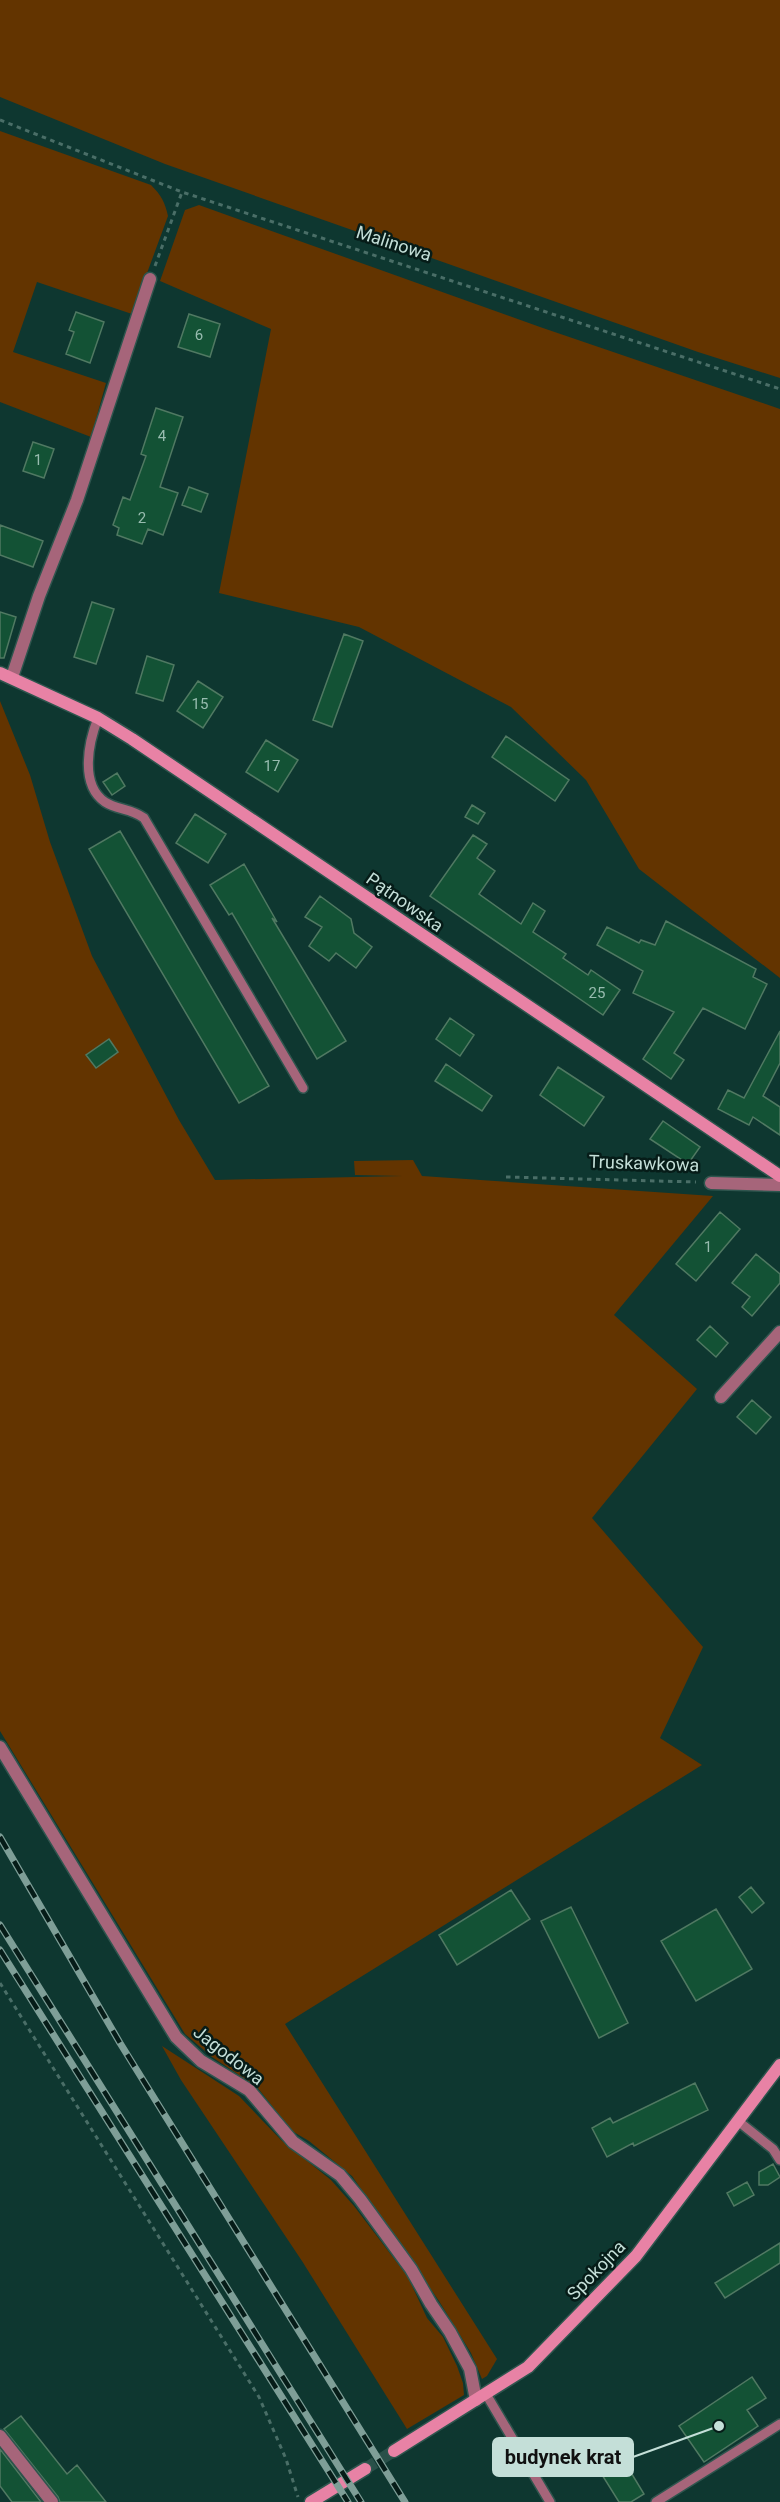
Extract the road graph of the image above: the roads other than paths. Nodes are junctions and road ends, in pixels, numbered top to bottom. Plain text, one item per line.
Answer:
1 (150, 279) road end
2 (6, 675) edge
3 (98, 718) junction
4 (303, 1088) dead end
5 (780, 1176) edge
6 (711, 1183) road end
7 (780, 1185) edge
8 (780, 1332) edge
9 (721, 1397) dead end
10 (0, 1747) edge
11 (780, 2065) edge
12 (738, 2121) junction
13 (780, 2160) edge
14 (481, 2397) junction
15 (780, 2424) edge
16 (0, 2436) edge
17 (394, 2451) tunnel mouth
18 (366, 2469) tunnel mouth
19 (52, 2502) edge
20 (311, 2502) edge
21 (550, 2502) edge
22 (656, 2502) edge

1 - 2 street
2 - 3 street, Pątnowska
3 - 4 lane
3 - 5 street, Pątnowska
6 - 7 street, Truskawkowa
8 - 9 street
10 - 14 street, Jagodowa
11 - 12 street, Spokojna
12 - 13 lane
12 - 14 street, Spokojna
14 - 17 street, Spokojna
14 - 21 lane
15 - 22 lane
16 - 19 street
18 - 20 street

